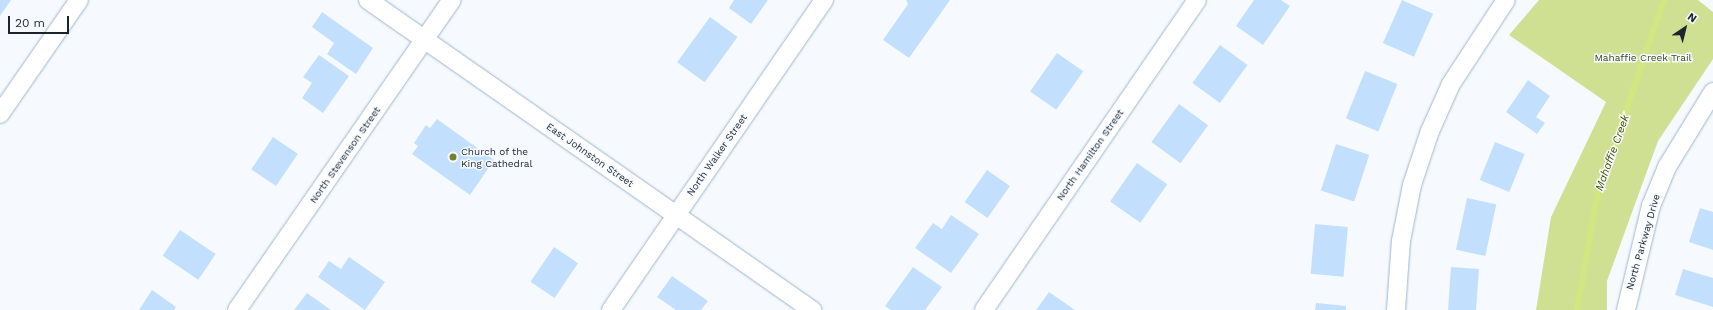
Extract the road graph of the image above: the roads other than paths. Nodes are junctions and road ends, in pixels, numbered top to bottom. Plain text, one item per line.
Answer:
1 (79, 0) edge
2 (368, 0) edge
3 (452, 0) edge
4 (824, 0) edge
5 (1197, 0) edge
6 (1506, 0) edge
7 (424, 40) junction
8 (1713, 92) edge
9 (0, 114) edge
10 (676, 216) junction
11 (237, 310) edge
12 (611, 310) edge
13 (812, 310) edge
14 (984, 310) edge
15 (1396, 310) edge
16 (1626, 310) edge

1 - 9 street
2 - 7 street, East Johnston Street
3 - 7 street, North Stevenson Street
4 - 10 street, North Walker Street
5 - 14 street, North Hamilton Street
6 - 15 street
7 - 10 street, East Johnston Street
7 - 11 street, North Stevenson Street
8 - 16 street, North Parkway Drive
10 - 12 street, North Walker Street
10 - 13 street, East Johnston Street

